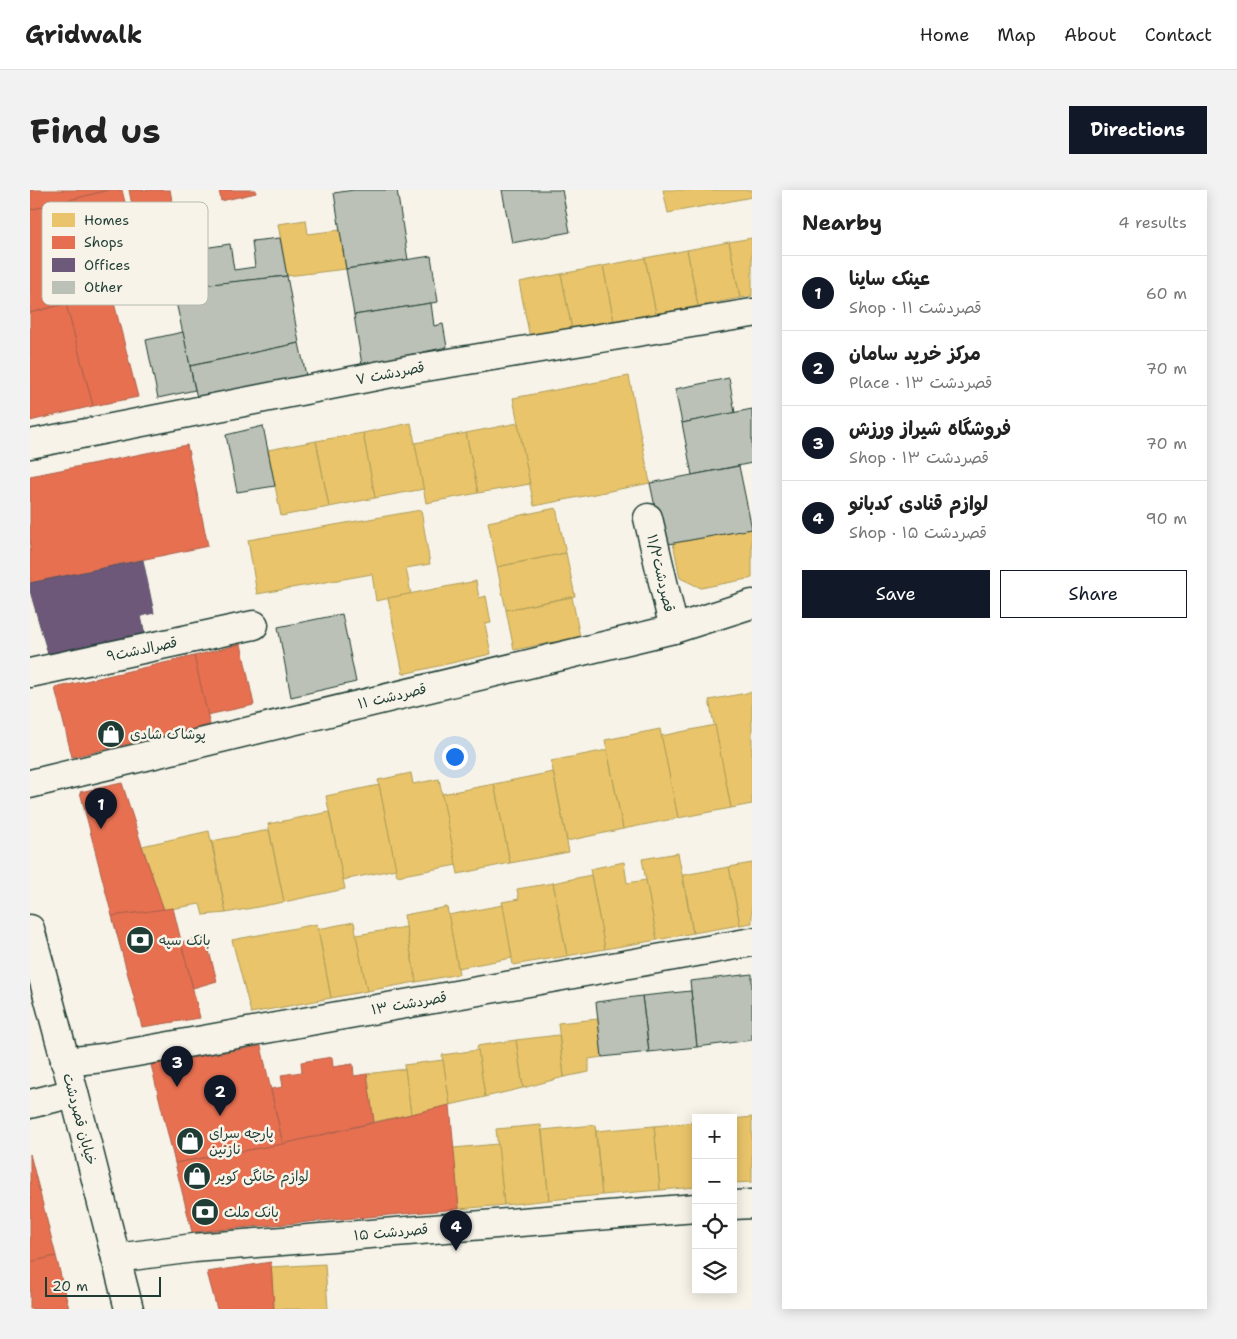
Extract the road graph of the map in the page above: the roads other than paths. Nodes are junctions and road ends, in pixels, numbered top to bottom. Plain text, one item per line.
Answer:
1 (752, 313) edge
2 (30, 444) edge
3 (648, 518) dead end
4 (752, 604) edge
5 (254, 625) dead end
6 (674, 629) junction
7 (30, 673) edge
8 (30, 784) edge
9 (30, 929) edge
10 (752, 942) edge
11 (65, 1062) junction
12 (74, 1093) junction
13 (30, 1104) edge
14 (752, 1204) edge
15 (737, 1206) edge
16 (692, 1208) edge
17 (116, 1258) junction
18 (129, 1309) edge

1 - 2 street, قصردشت ۷
3 - 6 street, قصردشت۱۱/۲
4 - 6 street, قصردشت ۱۱
5 - 7 street, قصرالدشت۹
6 - 8 street, قصردشت ۱۱
9 - 11 street, خیابان قصردشت
10 - 11 street, قصردشت ۱۳
11 - 12 street, خیابان قصردشت
12 - 13 street
12 - 17 street, خیابان قصردشت
14 - 15 street
16 - 17 street, قصردشت ۱۵
17 - 18 street, خیابان قصردشت

